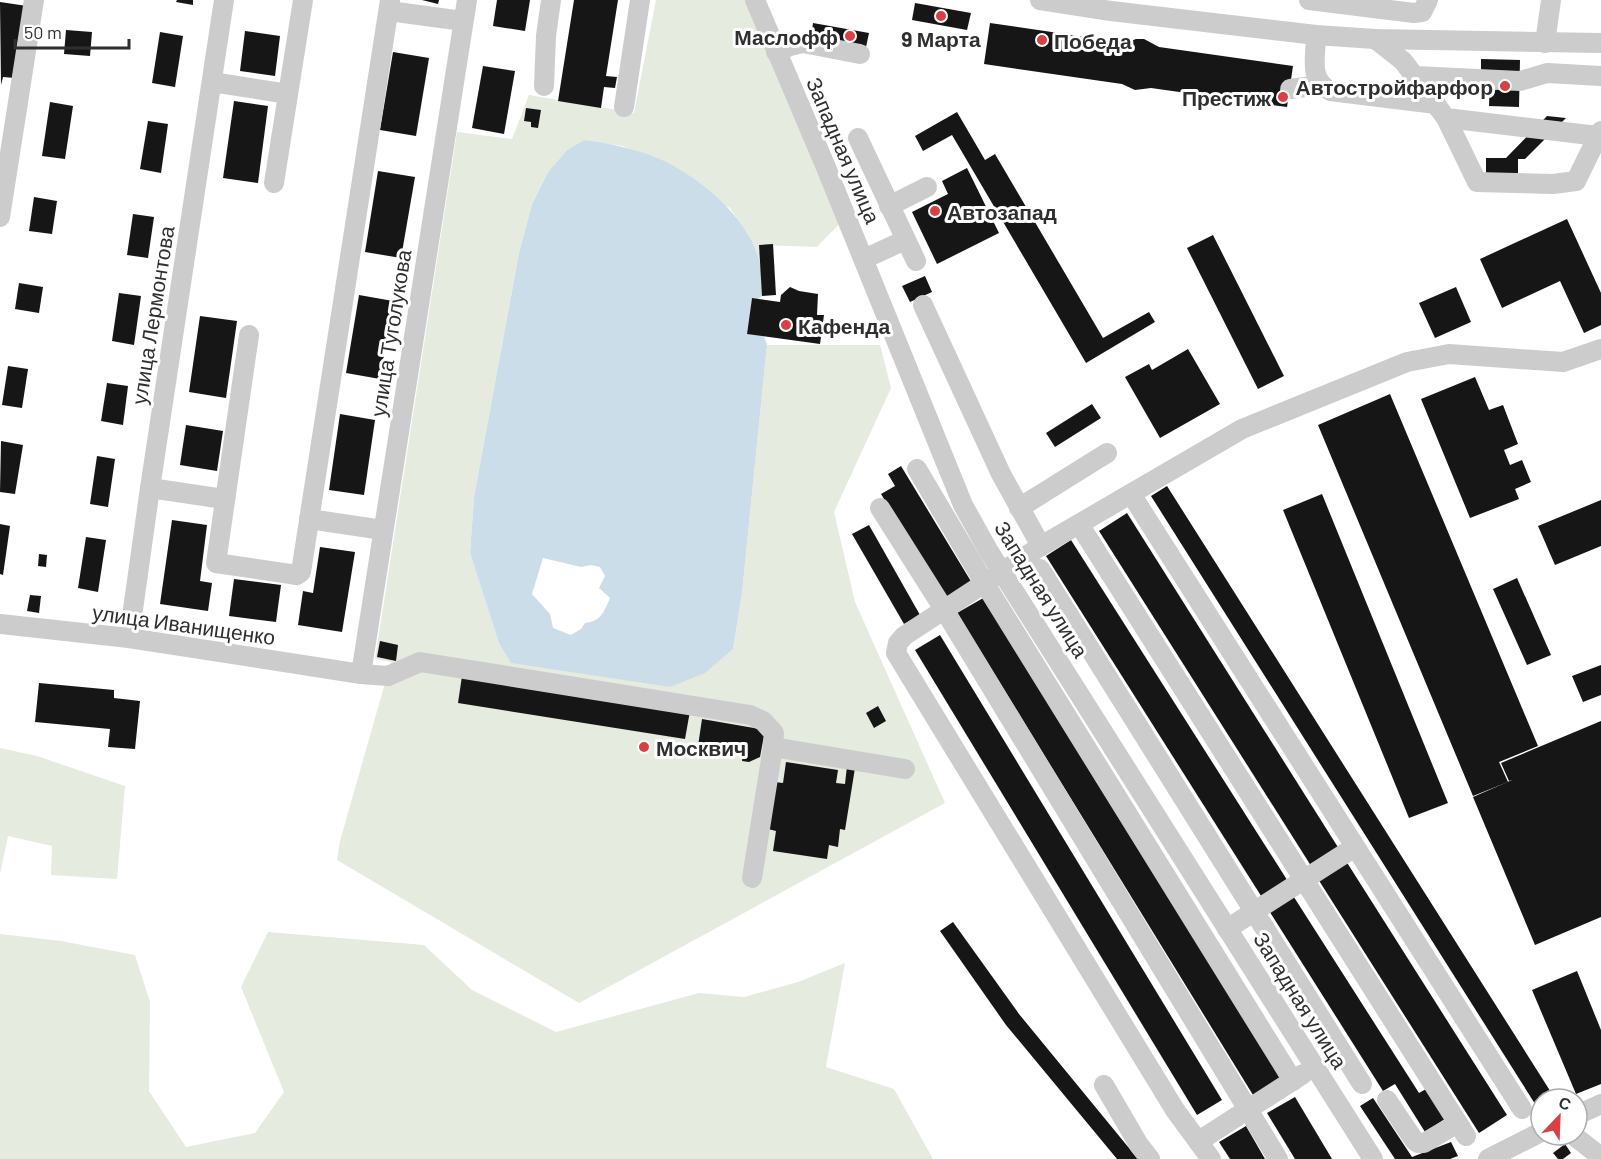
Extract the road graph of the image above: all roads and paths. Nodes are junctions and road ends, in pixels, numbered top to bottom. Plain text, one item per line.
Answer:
1 (224, 0) edge
2 (303, 0) edge
3 (466, 0) edge
4 (551, 0) edge
5 (640, 0) edge
6 (755, 0) edge
7 (1040, 0) edge
8 (1310, 0) edge
9 (1428, 0) edge
10 (1551, 0) edge
11 (29, 1) edge
12 (1332, 2) edge
13 (389, 6) edge
14 (1159, 9) edge
15 (463, 21) junction
16 (1321, 36) junction
17 (1375, 39) junction
18 (1545, 43) junction
19 (1601, 43) edge
20 (776, 52) junction
21 (860, 54) dead end
22 (1547, 73) junction
23 (1601, 76) edge
24 (1419, 81) junction
25 (212, 82) junction
26 (1320, 85) junction
27 (544, 86) dead end
28 (1290, 89) dead end
29 (288, 94) junction
30 (624, 107) dead end
31 (1441, 111) junction
32 (1600, 133) edge
33 (858, 138) dead end
34 (274, 183) dead end
35 (927, 187) dead end
36 (889, 206) junction
37 (0, 217) edge
38 (906, 240) junction
39 (864, 259) junction
40 (916, 261) dead end
41 (923, 305) dead end
42 (249, 335) dead end
43 (1601, 349) edge
44 (1107, 453) dead end
45 (917, 469) dead end
46 (150, 488) junction
47 (1131, 494) junction
48 (224, 499) junction
49 (880, 508) dead end
50 (1019, 508) junction
51 (309, 519) junction
52 (1079, 524) junction
53 (383, 531) junction
54 (1041, 546) junction
55 (1040, 570) dead end
56 (1002, 572) junction
57 (985, 584) junction
58 (945, 611) junction
59 (0, 624) edge
60 (129, 638) junction
61 (361, 674) junction
62 (773, 747) junction
63 (906, 769) dead end
64 (1355, 847) junction
65 (752, 878) dead end
66 (1303, 880) junction
67 (1254, 911) junction
68 (1227, 929) junction
69 (1315, 1067) junction
70 (1293, 1081) junction
71 (1362, 1084) dead end
72 (1104, 1085) dead end
73 (1387, 1100) dead end
74 (1249, 1109) junction
75 (1522, 1109) dead end
76 (1529, 1138) edge
77 (1199, 1141) junction
78 (1588, 1147) edge
79 (1601, 1157) edge
80 (1150, 1159) edge
81 (1211, 1159) edge
82 (1278, 1159) edge
83 (1373, 1159) edge
84 (1488, 1159) edge

1 - 25 street, улица Лермонтова
2 - 29 street
3 - 15 street, улица Туголукова
4 - 27 street
5 - 30 street
6 - 20 street, Западная улица
7 - 14 street
8 - 12 street
9 - 12 street
10 - 18 street
11 - 37 street
12 - 16 street
13 - 15 street
13 - 51 street
14 - 16 street
15 - 53 street, улица Туголукова
16 - 17 street
16 - 26 street
17 - 18 street
17 - 24 street
18 - 19 street
20 - 21 street
20 - 39 street, Западная улица
22 - 23 street
22 - 24 street
22 - 24 street
24 - 31 street
25 - 29 street
25 - 46 street, улица Лермонтова
26 - 28 street
26 - 31 street
29 - 34 street
31 - 32 street
31 - 32 street
33 - 36 street
35 - 36 street
36 - 38 street
38 - 39 street
38 - 40 street
39 - 56 street, Западная улица
41 - 50 street
42 - 48 street
43 - 47 street
44 - 50 street
45 - 57 street
46 - 48 street
46 - 60 street, улица Лермонтова
47 - 52 street
47 - 64 street
48 - 51 street
49 - 58 street
50 - 54 street
51 - 53 street
52 - 54 street
52 - 66 street
53 - 61 street, улица Туголукова
54 - 56 street
55 - 67 street
56 - 57 street
56 - 68 street, Западная улица
57 - 58 street
57 - 70 street
58 - 74 street
58 - 77 street
59 - 60 street, улица Иванищенко
60 - 61 street, улица Иванищенко
61 - 62 street, улица Иванищенко
62 - 63 street
62 - 65 street
64 - 66 street
64 - 75 street
66 - 67 street
66 - 73 street
67 - 68 street
67 - 71 street
68 - 69 street, Западная улица
69 - 70 street
69 - 83 street, Западная улица
70 - 74 street
72 - 80 street
74 - 77 street
74 - 82 street
76 - 84 street
77 - 81 street
78 - 79 street

